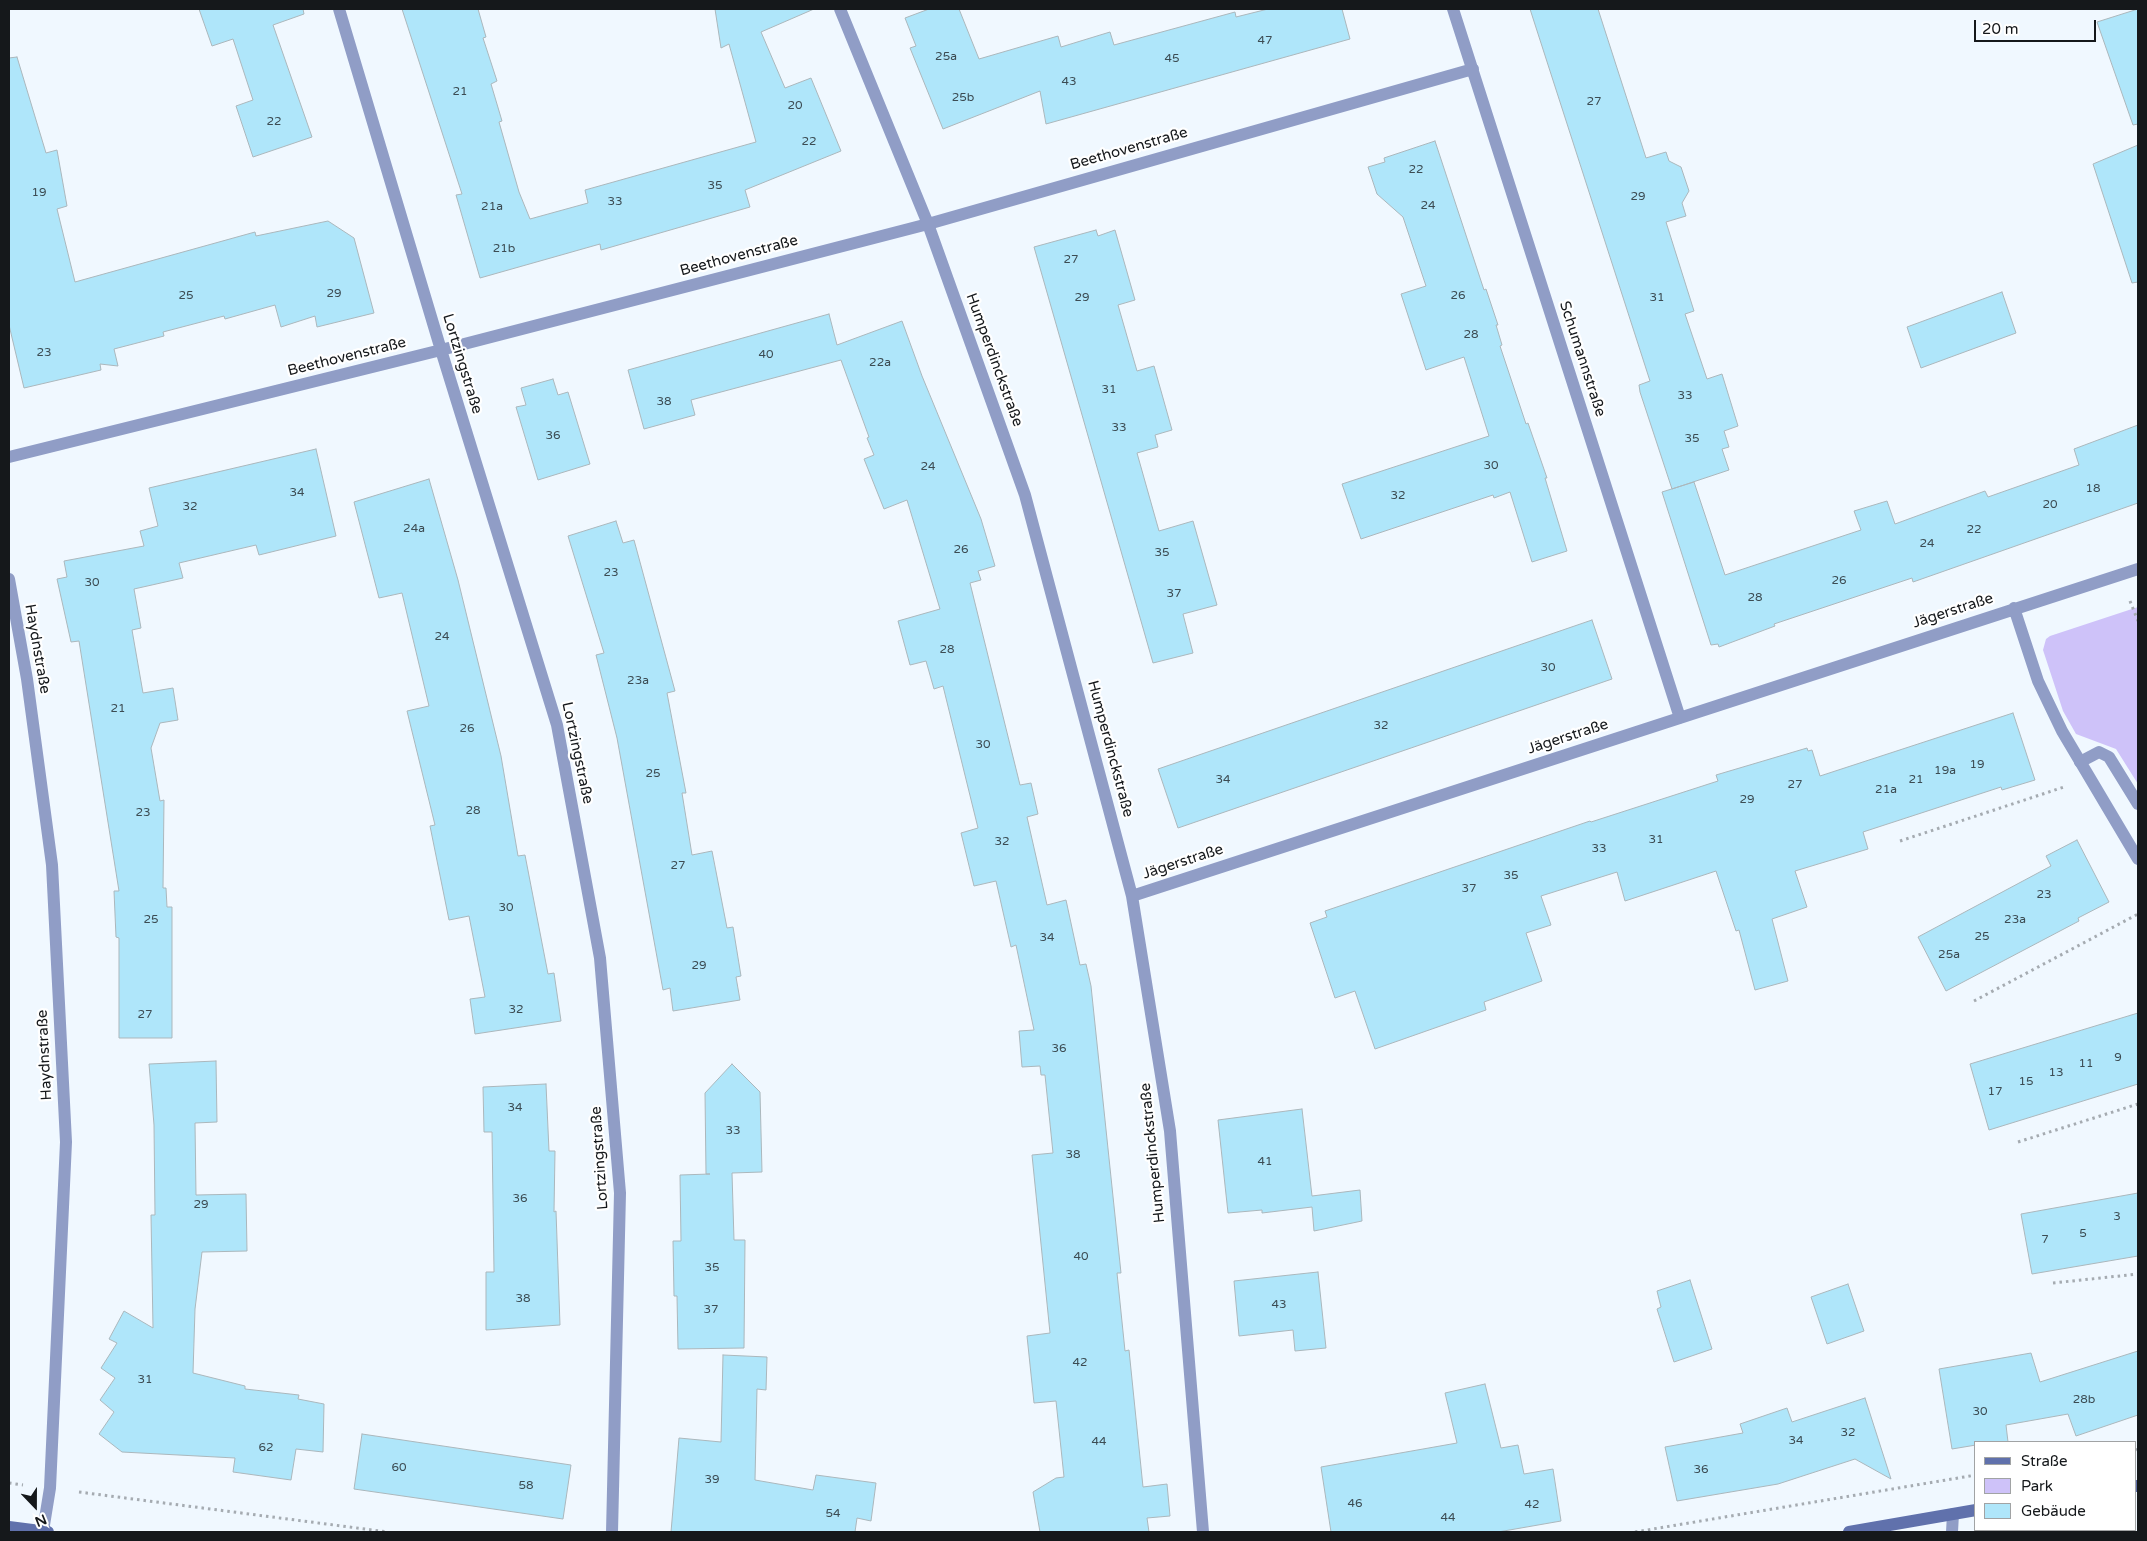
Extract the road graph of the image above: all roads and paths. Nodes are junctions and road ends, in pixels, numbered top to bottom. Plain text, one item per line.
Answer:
1 (339, 9) edge
2 (840, 9) edge
3 (1453, 9) edge
4 (1473, 69) junction
5 (928, 224) junction
6 (441, 350) junction
7 (9, 457) edge
8 (2138, 569) edge
9 (9, 579) edge
10 (2014, 608) junction
11 (1680, 718) junction
12 (2080, 762) junction
13 (2090, 779) junction
14 (2138, 804) edge
15 (1900, 841) dead end
16 (2138, 859) edge
17 (1132, 896) junction
18 (2138, 914) edge
19 (1974, 1001) dead end
20 (2138, 1104) edge
21 (2018, 1142) dead end
22 (2138, 1274) edge
23 (2053, 1283) dead end
24 (1974, 1475) edge
25 (9, 1483) edge
26 (50, 1488) junction
27 (1974, 1510) edge
28 (1953, 1514) junction
29 (9, 1527) edge
30 (46, 1532) edge
31 (388, 1532) edge
32 (612, 1532) edge
33 (1203, 1532) edge
34 (1635, 1532) edge
35 (1849, 1532) edge
36 (1952, 1532) edge

1 - 6 street, Lortzingstraße
2 - 5 street, Humperdinckstraße
3 - 4 street, Schumannstraße
4 - 5 street, Beethovenstraße
4 - 11 street, Schumannstraße
5 - 6 street, Beethovenstraße
5 - 17 street, Humperdinckstraße
6 - 7 street, Beethovenstraße
6 - 32 street, Lortzingstraße
8 - 10 street, Jägerstraße
9 - 26 street, Haydnstraße
10 - 11 street, Jägerstraße
10 - 12 street, Jägerstraße
11 - 17 street, Jägerstraße
12 - 13 street, Jägerstraße
12 - 14 street
13 - 15 path
13 - 16 street, Jägerstraße
17 - 33 street, Humperdinckstraße
18 - 19 path
20 - 21 path
22 - 23 path
24 - 34 path
25 - 26 path
26 - 30 street, Haydnstraße
26 - 31 path
27 - 28 main road
28 - 35 main road
28 - 36 street
29 - 30 main road

